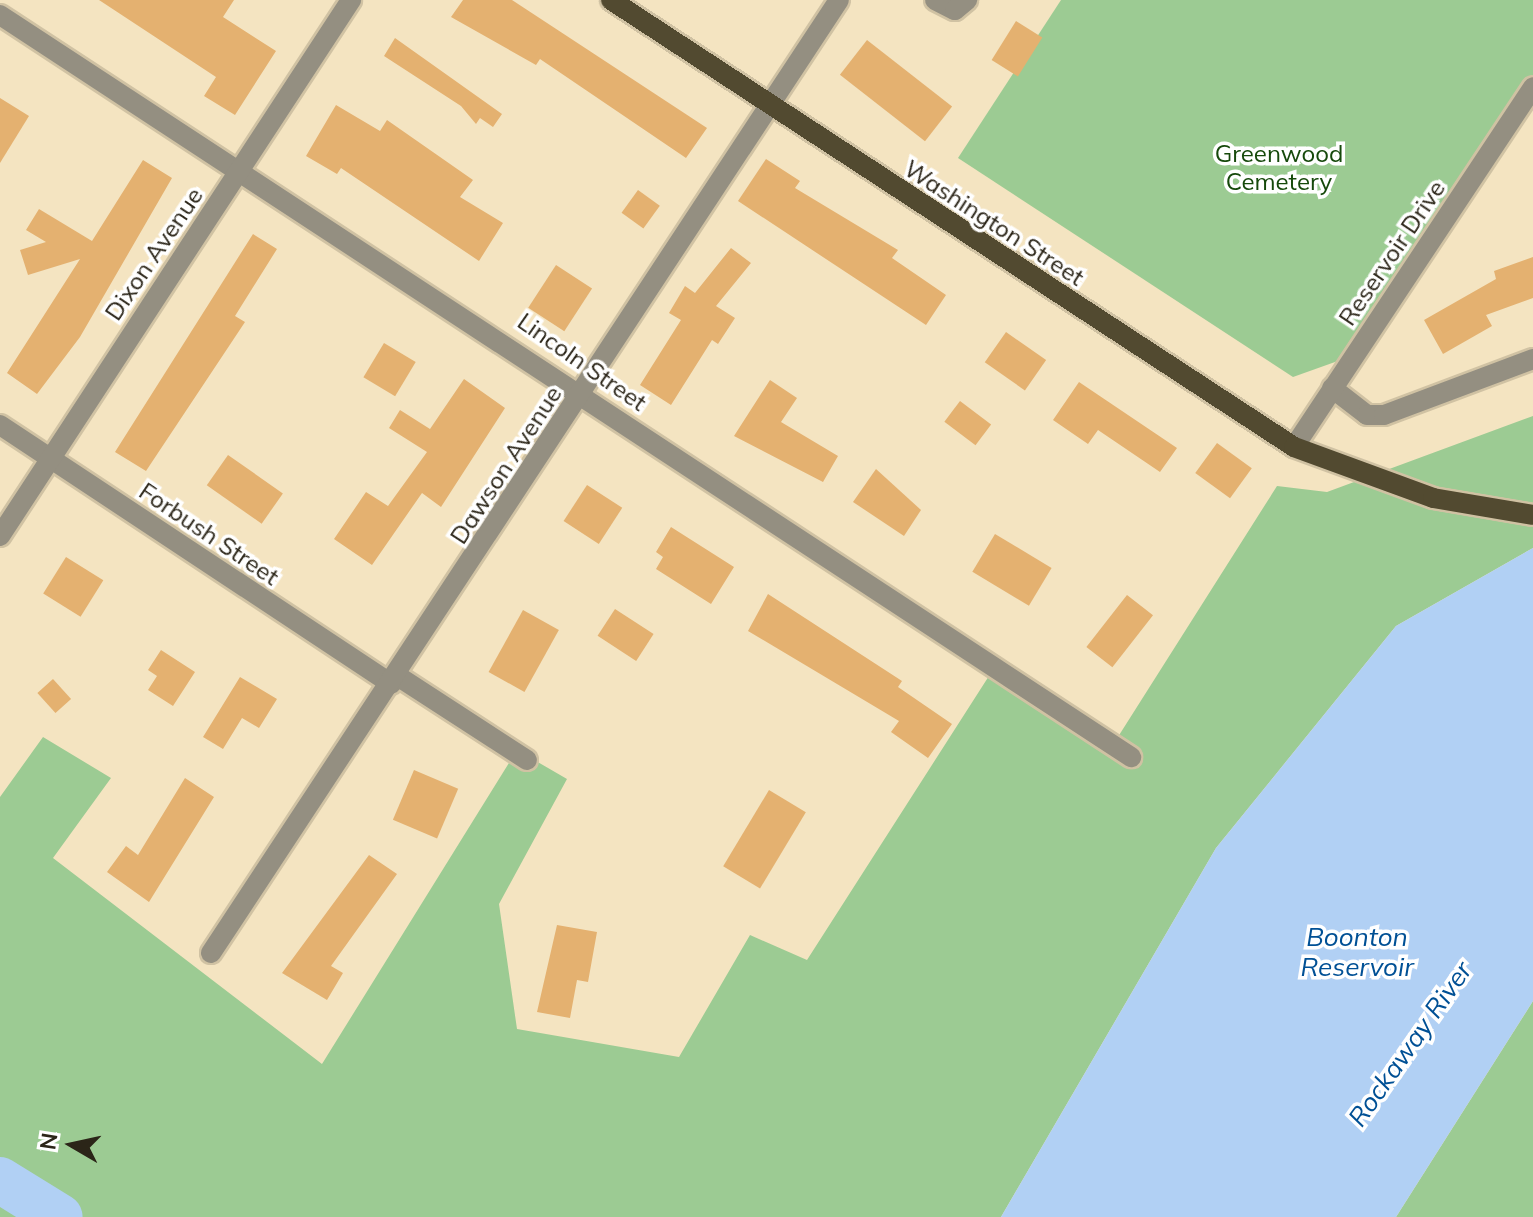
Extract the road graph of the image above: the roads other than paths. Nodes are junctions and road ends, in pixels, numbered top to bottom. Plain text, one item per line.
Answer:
1 (351, 0) edge
2 (611, 0) edge
3 (839, 0) edge
4 (935, 0) edge
5 (967, 0) edge
6 (0, 15) edge
7 (1533, 87) edge
8 (769, 106) junction
9 (241, 171) junction
10 (1533, 359) edge
11 (1332, 388) junction
12 (582, 394) junction
13 (0, 425) edge
14 (1294, 447) junction
15 (49, 457) junction
16 (1533, 515) edge
17 (0, 536) edge
18 (394, 680) junction
19 (1131, 757) dead end
20 (527, 760) dead end
21 (211, 953) dead end

1 - 9 street, Dixon Avenue
2 - 8 main road, Washington Street
3 - 8 street, Dawson Avenue
4 - 5 street
6 - 9 street, Lincoln Street
7 - 11 street, Reservoir Drive
8 - 12 street, Dawson Avenue
8 - 14 main road, Washington Street
9 - 12 street, Lincoln Street
9 - 15 street, Dixon Avenue
10 - 11 street
11 - 14 street, Reservoir Drive
12 - 18 street, Dawson Avenue
12 - 19 street, Lincoln Street
13 - 15 street, Forbush Street
14 - 16 main road, Washington Street
15 - 17 street, Dixon Avenue
15 - 18 street, Forbush Street
18 - 20 street, Forbush Street
18 - 21 street, Dawson Avenue

